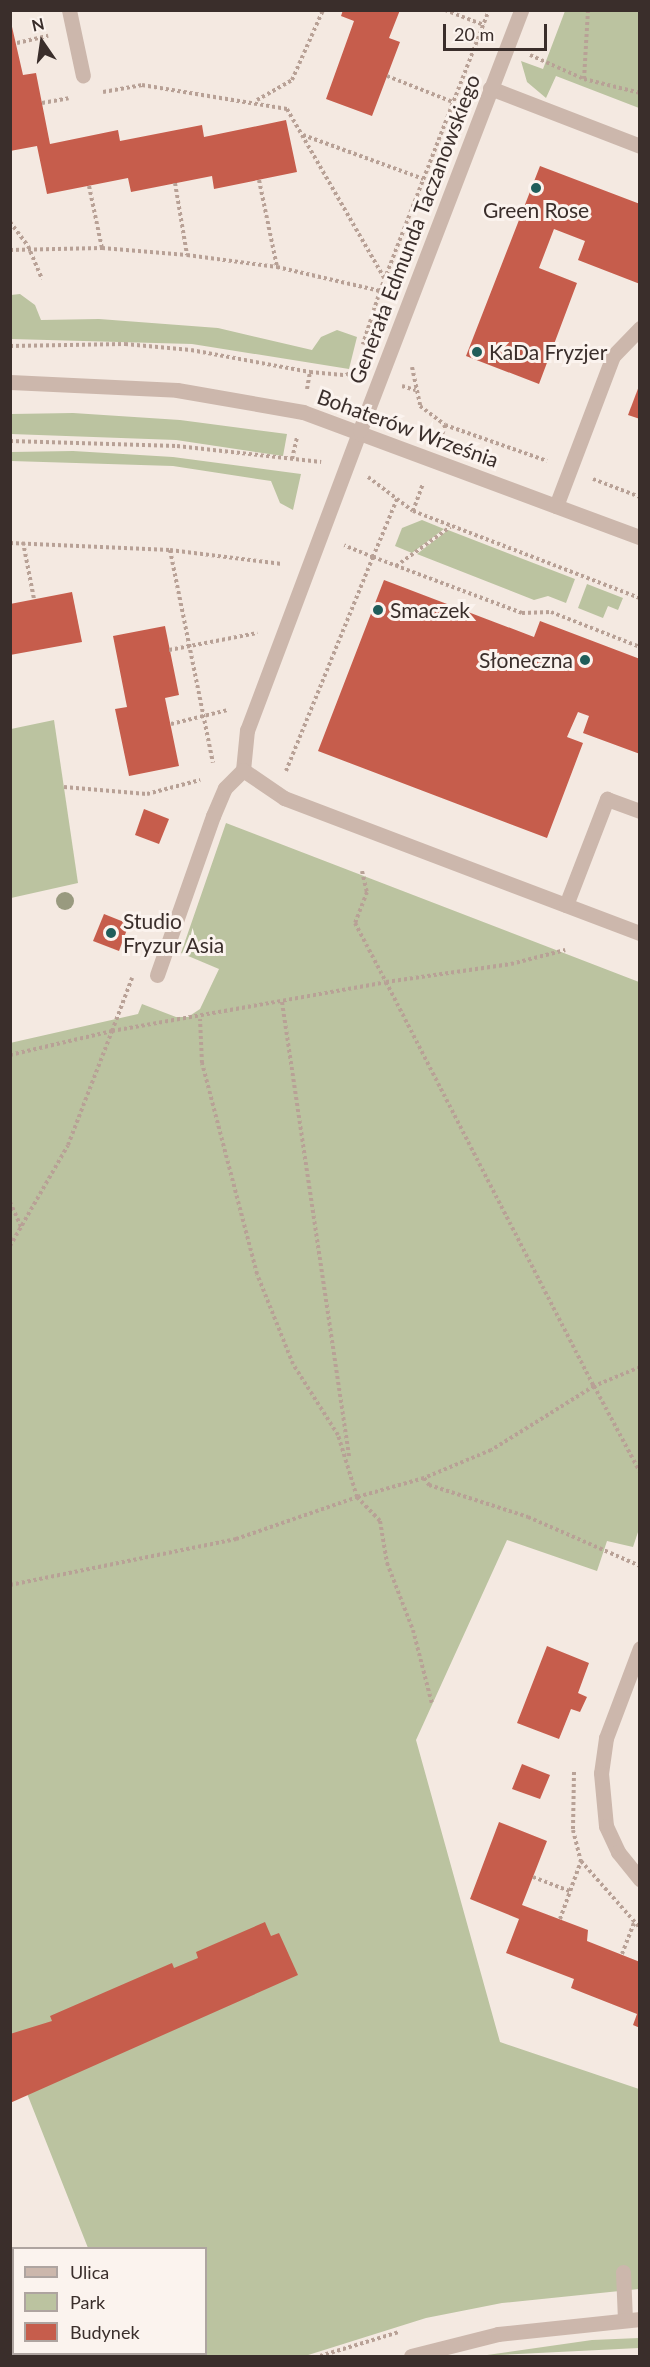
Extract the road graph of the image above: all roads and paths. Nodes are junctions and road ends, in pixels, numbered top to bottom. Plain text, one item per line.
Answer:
1 (69, 10) edge
2 (323, 10) edge
3 (489, 10) edge
4 (521, 10) edge
5 (588, 10) edge
6 (56, 34) dead end
7 (17, 43) dead end
8 (83, 76) dead end
9 (387, 76) dead end
10 (67, 87) dead end
11 (490, 88) junction
12 (639, 93) edge
13 (90, 94) dead end
14 (80, 96) dead end
15 (69, 98) junction
16 (257, 100) junction
17 (42, 102) dead end
18 (453, 102) junction
19 (302, 134) junction
20 (639, 146) edge
21 (423, 179) junction
22 (259, 180) dead end
23 (175, 183) dead end
24 (89, 186) dead end
25 (10, 222) edge
26 (102, 248) junction
27 (10, 250) edge
28 (30, 250) junction
29 (187, 255) junction
30 (277, 267) junction
31 (384, 278) junction
32 (42, 279) dead end
33 (381, 291) junction
34 (639, 328) edge
35 (10, 346) edge
36 (361, 350) dead end
37 (359, 360) dead end
38 (411, 362) dead end
39 (10, 382) edge
40 (415, 390) dead end
41 (446, 425) dead end
42 (360, 430) junction
43 (10, 441) edge
44 (345, 470) junction
45 (569, 472) junction
46 (639, 497) edge
47 (397, 500) junction
48 (556, 506) junction
49 (451, 526) junction
50 (320, 535) junction
51 (639, 537) edge
52 (23, 542) junction
53 (10, 543) edge
54 (170, 550) junction
55 (373, 557) junction
56 (396, 566) junction
57 (284, 576) dead end
58 (639, 598) edge
59 (34, 599) dead end
60 (260, 643) dead end
61 (190, 646) junction
62 (639, 647) edge
63 (170, 650) dead end
64 (205, 715) junction
65 (230, 719) dead end
66 (171, 724) dead end
67 (218, 750) dead end
68 (214, 761) junction
69 (210, 770) dead end
70 (243, 770) junction
71 (203, 786) dead end
72 (64, 787) dead end
73 (277, 794) junction
74 (639, 811) edge
75 (362, 871) dead end
76 (566, 905) junction
77 (639, 933) edge
78 (565, 950) dead end
79 (133, 975) dead end
80 (157, 975) dead end
81 (386, 982) junction
82 (282, 1002) junction
83 (200, 1019) junction
84 (112, 1031) junction
85 (10, 1055) edge
86 (10, 1202) edge
87 (22, 1229) junction
88 (10, 1246) edge
89 (639, 1367) edge
90 (594, 1386) junction
91 (351, 1467) junction
92 (639, 1472) edge
93 (424, 1479) junction
94 (357, 1497) junction
95 (639, 1566) edge
96 (10, 1585) edge
97 (639, 1648) edge
98 (432, 1704) dead end
99 (581, 1861) dead end
100 (533, 1877) dead end
101 (639, 1879) edge
102 (570, 1891) junction
103 (560, 1919) dead end
104 (633, 1923) dead end
105 (621, 1954) dead end
106 (623, 2272) dead end
107 (632, 2320) edge
108 (411, 2356) edge

1 - 8 street
2 - 16 path
3 - 18 path
4 - 11 street, Generała Edmunda Taczanowskiego
5 - 12 path
6 - 7 path
9 - 18 path
10 - 15 path
11 - 20 street
11 - 42 street, Generała Edmunda Taczanowskiego
13 - 16 path
14 - 15 path
15 - 17 path
16 - 19 path
18 - 21 path
19 - 21 path
19 - 31 path
21 - 31 path
22 - 30 path
23 - 29 path
24 - 26 path
25 - 28 path
26 - 28 path
26 - 29 path
27 - 28 path
28 - 32 path
29 - 30 path
30 - 33 path
31 - 33 path
33 - 36 path
34 - 45 street
35 - 37 path
38 - 40 path
39 - 42 street, Bohaterów Września
41 - 45 path
42 - 44 street, Generała Edmunda Taczanowskiego
42 - 48 street, Bohaterów Września
43 - 44 path
44 - 47 path
44 - 50 street, Generała Edmunda Taczanowskiego
45 - 46 path
45 - 48 street
47 - 49 path
47 - 55 path
48 - 51 street, Bohaterów Września
49 - 56 path
49 - 58 path
50 - 55 path
50 - 70 street, Generała Edmunda Taczanowskiego
52 - 53 path
52 - 54 path
52 - 59 path
54 - 57 path
54 - 61 path
55 - 56 path
55 - 73 path
56 - 62 path
60 - 61 path
61 - 63 path
61 - 64 path
64 - 65 path
64 - 66 path
64 - 68 path
67 - 68 path
68 - 69 path
70 - 73 street
70 - 80 street
71 - 72 path
73 - 76 street
74 - 76 street
75 - 81 path
76 - 77 street
78 - 81 path
79 - 84 path
81 - 82 path
81 - 90 path
82 - 83 path
82 - 91 path
83 - 84 path
83 - 91 path
84 - 85 path
84 - 87 path
86 - 87 path
87 - 88 path
89 - 90 path
90 - 92 path
90 - 93 path
91 - 94 path
93 - 94 path
93 - 95 path
94 - 96 path
94 - 98 path
97 - 101 street
99 - 102 path
100 - 102 path
102 - 103 path
104 - 105 path
106 - 107 street
107 - 108 street

